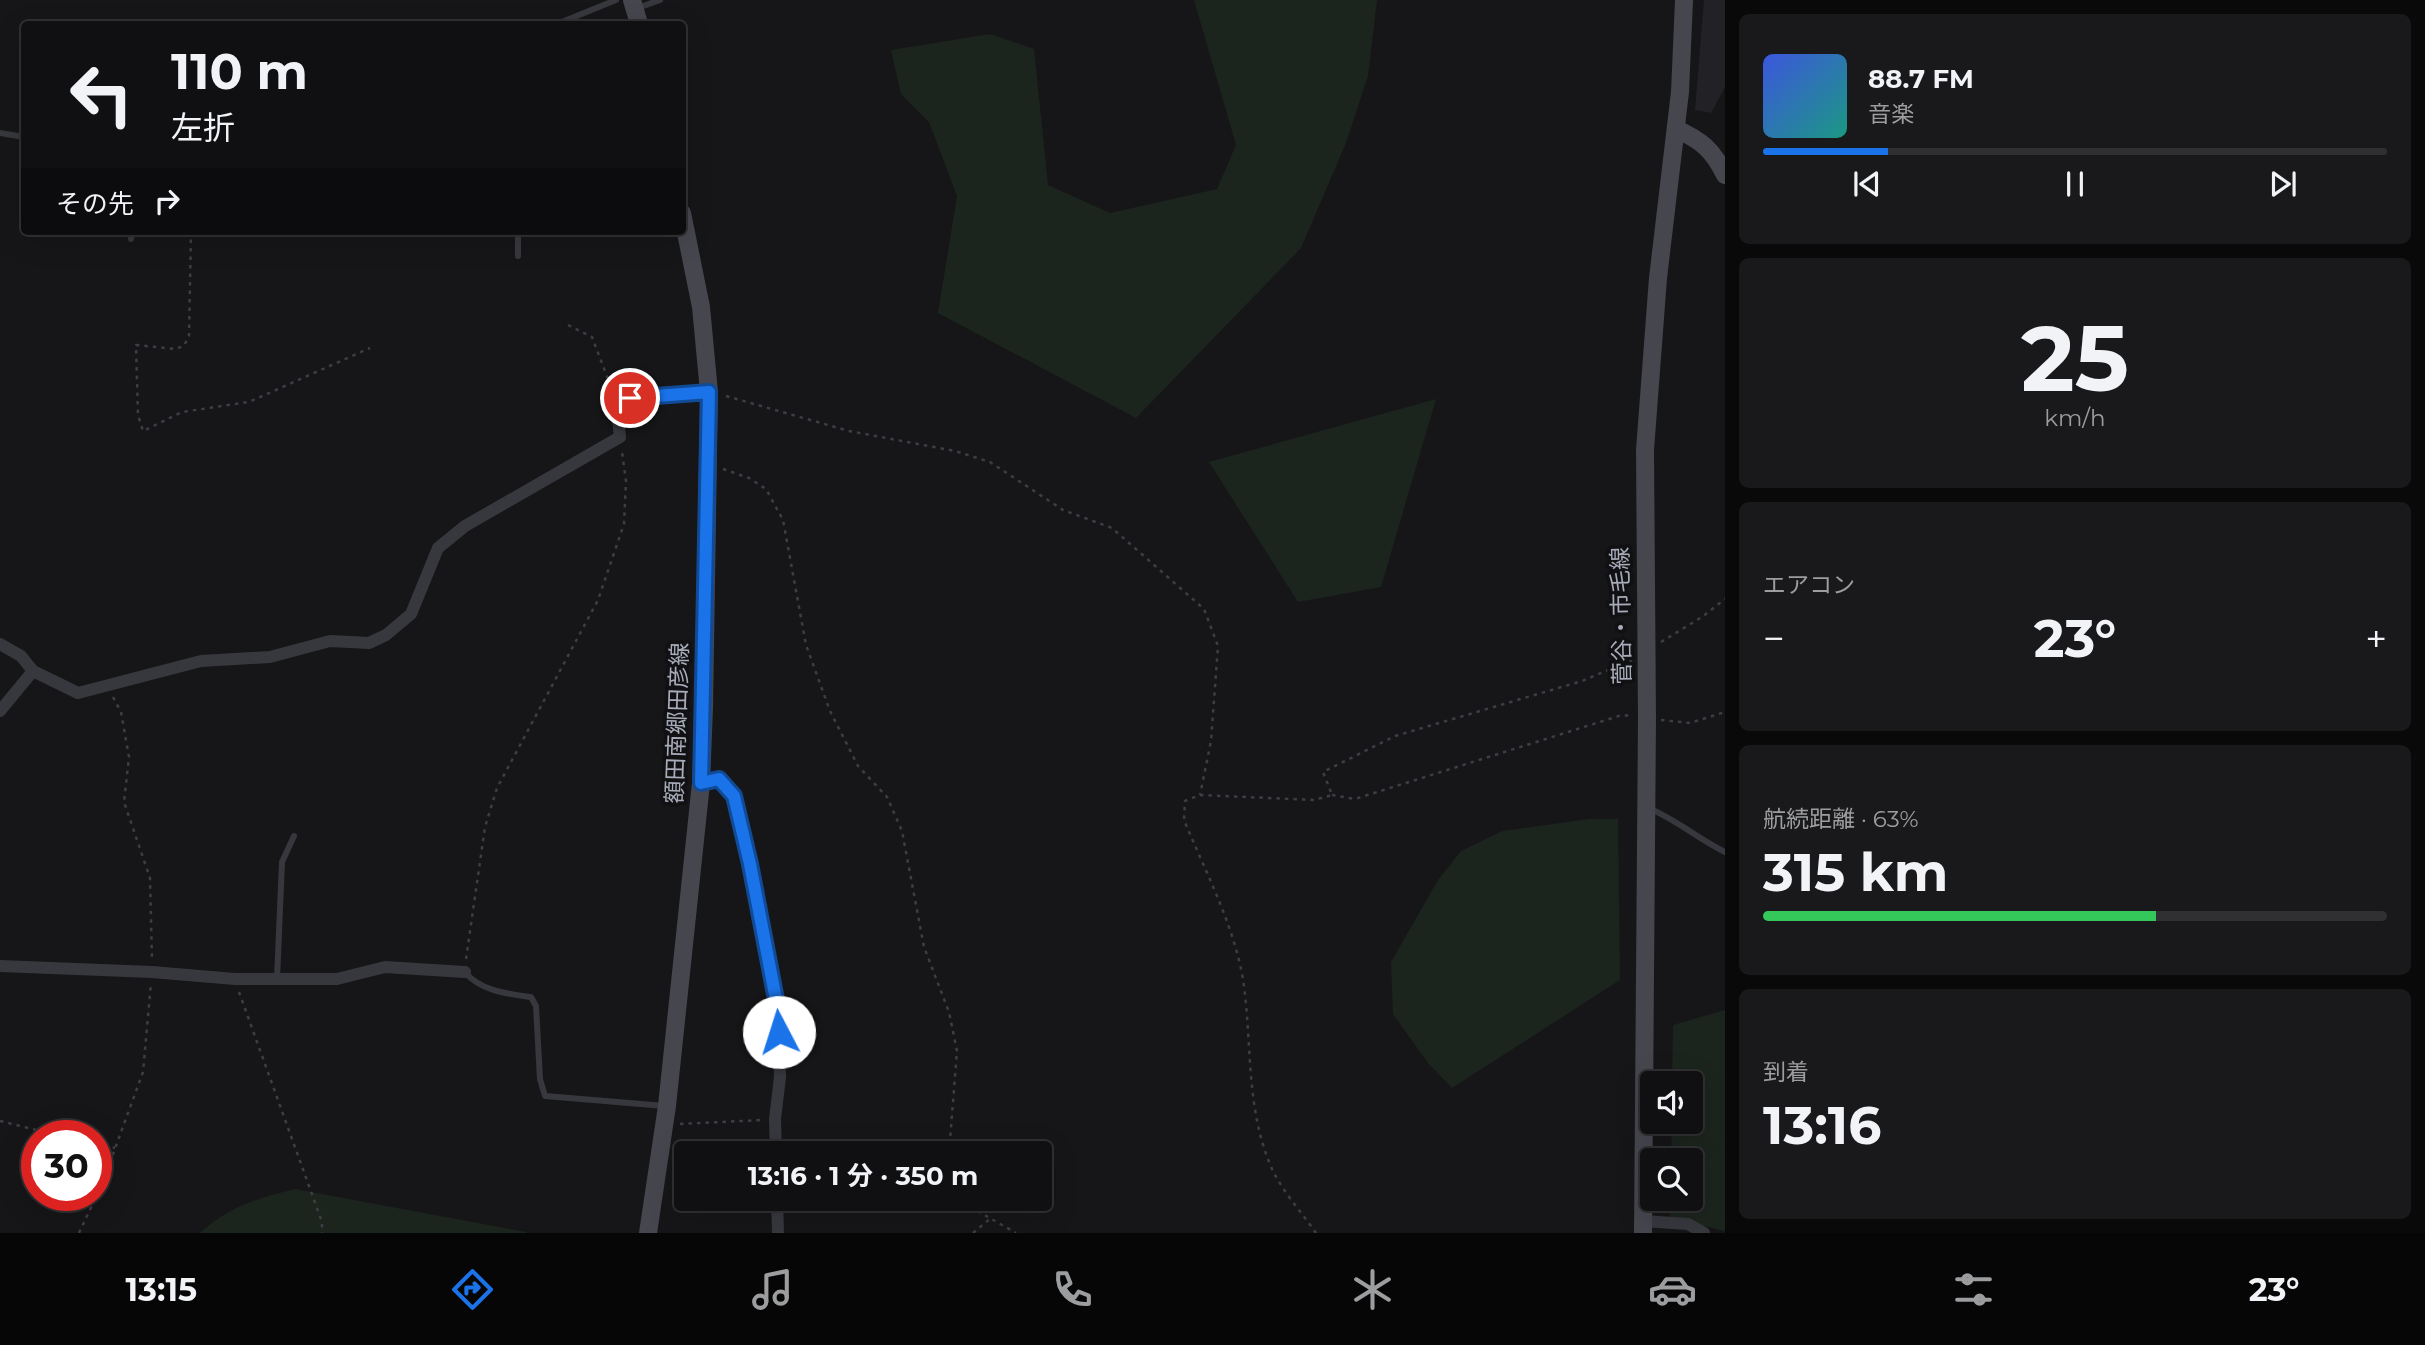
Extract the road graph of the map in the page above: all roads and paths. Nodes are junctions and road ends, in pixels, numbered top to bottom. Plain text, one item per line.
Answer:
1 (616, 0) edge
2 (660, 0) edge
3 (1684, 0) edge
4 (635, 11) edge
5 (564, 21) edge
6 (1676, 129) junction
7 (0, 133) edge
8 (21, 136) edge
9 (1725, 175) edge
10 (686, 233) edge
11 (191, 235) edge
12 (518, 235) edge
13 (518, 256) dead end
14 (568, 325) dead end
15 (370, 348) dead end
16 (709, 392) junction
17 (616, 400) junction
18 (620, 437) junction
19 (707, 463) junction
20 (1725, 599) edge
21 (0, 644) edge
22 (1646, 652) junction
23 (33, 671) junction
24 (108, 687) junction
25 (0, 711) edge
26 (1725, 712) edge
27 (1647, 718) junction
28 (701, 783) junction
29 (1200, 794) junction
30 (1332, 795) junction
31 (1646, 808) junction
32 (294, 836) dead end
33 (1725, 852) edge
34 (0, 966) edge
35 (152, 972) junction
36 (464, 972) junction
37 (235, 979) junction
38 (277, 979) junction
39 (666, 1115) junction
40 (775, 1119) junction
41 (0, 1121) edge
42 (21, 1126) edge
43 (776, 1141) edge
44 (950, 1141) edge
45 (112, 1147) edge
46 (115, 1148) junction
47 (777, 1211) edge
48 (978, 1211) edge
49 (991, 1218) junction
50 (1643, 1227) edge
51 (79, 1233) edge
52 (322, 1233) edge
53 (648, 1233) edge
54 (778, 1233) edge
55 (973, 1233) edge
56 (1016, 1233) edge
57 (1316, 1233) edge
58 (1704, 1233) edge

1 - 5 lane
2 - 4 lane
3 - 6 street, 菅谷・市毛線
6 - 9 street
6 - 22 street, 菅谷・市毛線
7 - 8 lane
10 - 16 street, 額田南郷田彦線
11 - 15 path
12 - 13 lane
14 - 17 path
16 - 17 street
16 - 19 street, 額田南郷田彦線
16 - 29 path
17 - 18 street
18 - 24 street
18 - 36 path
19 - 28 street, 額田南郷田彦線
19 - 44 path
20 - 22 path
21 - 23 street
22 - 27 street, 菅谷・市毛線
22 - 30 path
23 - 24 street
23 - 25 street
24 - 35 path
26 - 27 path
27 - 30 path
27 - 31 street, 菅谷・市毛線
28 - 39 street, 額田南郷田彦線
28 - 40 street
29 - 30 path
29 - 57 path
31 - 33 lane
31 - 50 street, 菅谷・市毛線
32 - 38 lane
34 - 35 street
35 - 37 street
35 - 46 path
36 - 38 street
36 - 39 lane
37 - 38 street
37 - 52 path
39 - 40 path
39 - 53 street, 額田南郷田彦線
40 - 43 street
41 - 42 path
45 - 46 path
46 - 51 path
47 - 54 street
48 - 49 path
49 - 55 path
49 - 56 path
50 - 58 street

